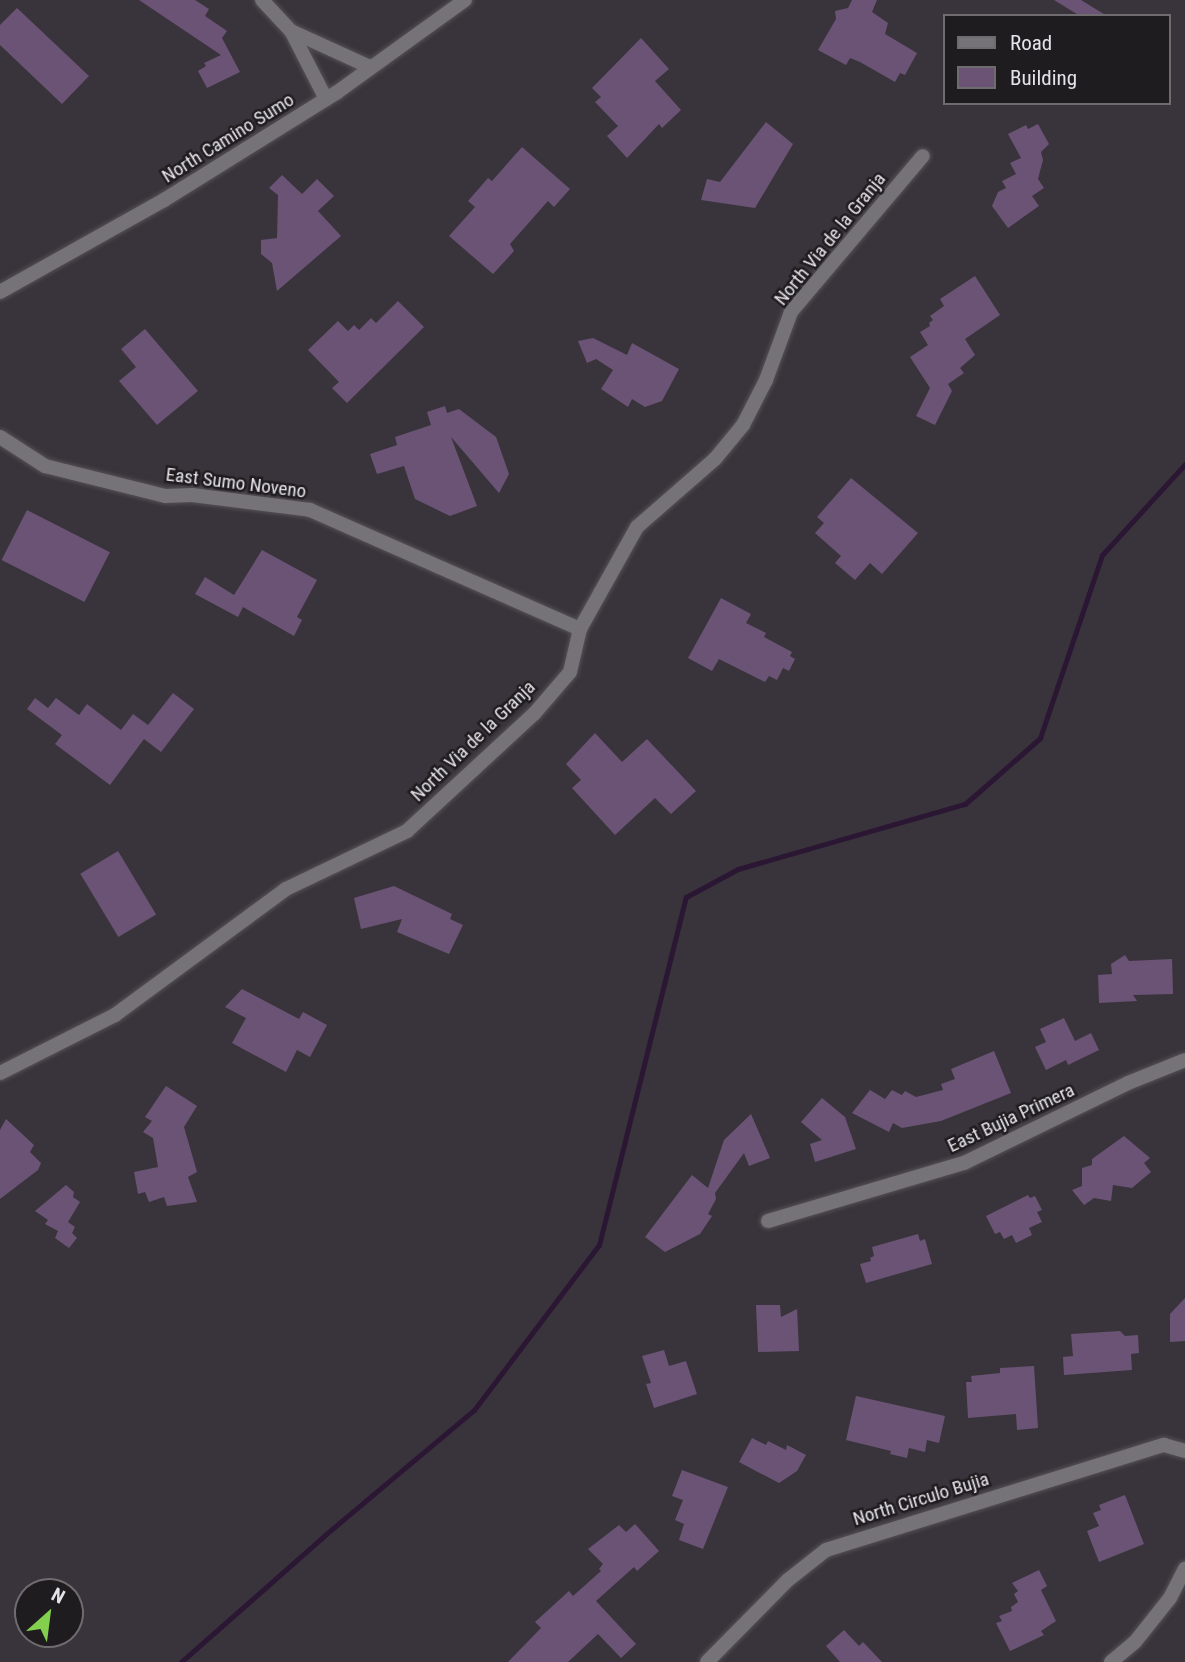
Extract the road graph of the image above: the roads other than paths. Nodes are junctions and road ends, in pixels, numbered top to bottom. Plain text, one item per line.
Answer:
1 (262, 0) edge
2 (465, 0) edge
3 (291, 31) junction
4 (370, 67) junction
5 (326, 99) junction
6 (923, 156) dead end
7 (0, 292) edge
8 (0, 437) edge
9 (580, 629) junction
10 (1185, 1060) edge
11 (0, 1073) edge
12 (768, 1221) dead end
13 (1185, 1451) edge
14 (1185, 1569) edge
15 (707, 1662) edge
16 (1111, 1662) edge

1 - 3 street
2 - 4 street, North Camino Sumo
3 - 4 street
3 - 5 street
4 - 5 street, North Camino Sumo
5 - 7 street, North Camino Sumo
6 - 9 street, North Via de la Granja
8 - 9 street, East Sumo Noveno
9 - 11 street, North Via de la Granja
10 - 12 street, East Bujia Primera
13 - 15 street, North Circulo Bujia
14 - 16 street

